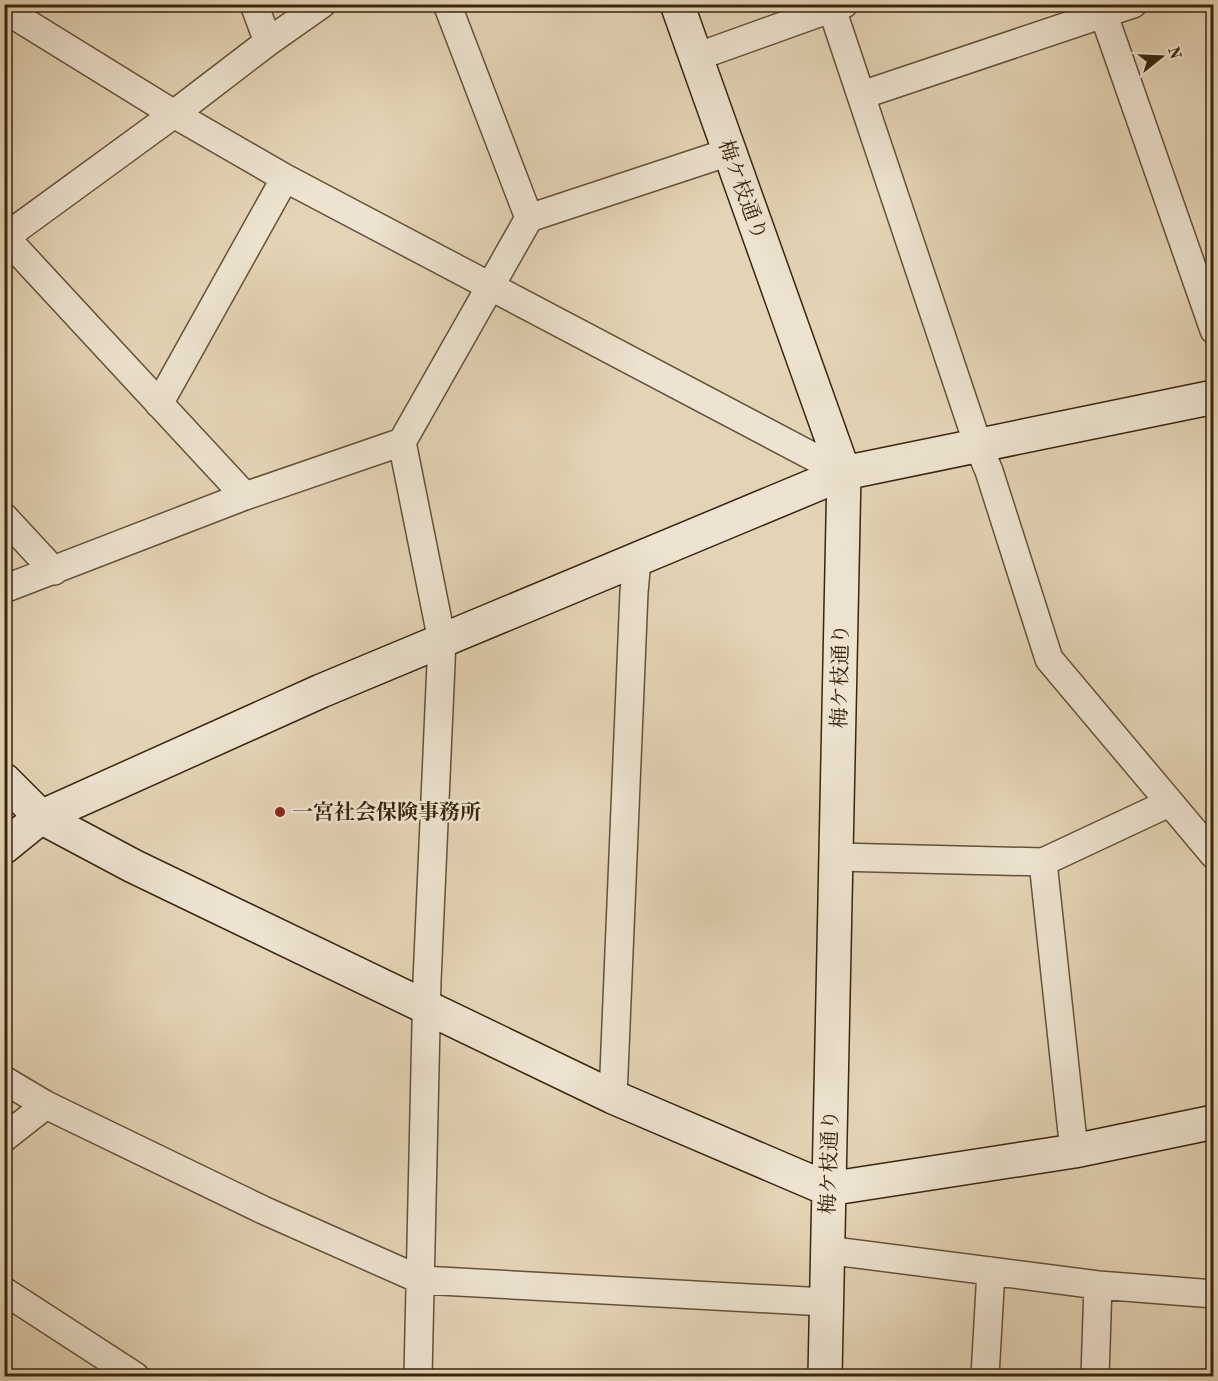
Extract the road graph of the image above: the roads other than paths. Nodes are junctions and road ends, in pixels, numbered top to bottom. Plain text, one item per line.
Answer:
1 (254, 4) edge
2 (322, 4) edge
3 (447, 4) edge
4 (677, 4) edge
5 (1133, 4) edge
6 (838, 7) edge
7 (4, 9) edge
8 (1102, 10) edge
9 (268, 42) junction
10 (696, 57) junction
11 (862, 95) junction
12 (174, 114) junction
13 (729, 152) junction
14 (285, 178) junction
15 (529, 218) junction
16 (5, 238) edge
17 (491, 287) junction
18 (1214, 330) edge
19 (1214, 397) edge
20 (159, 404) junction
21 (402, 442) junction
22 (978, 445) junction
23 (844, 473) junction
24 (246, 496) junction
25 (4, 517) edge
26 (637, 560) junction
27 (54, 571) junction
28 (4, 590) edge
29 (442, 640) junction
30 (4, 780) edge
31 (1169, 803) junction
32 (41, 818) junction
33 (4, 847) edge
34 (1214, 855) edge
35 (837, 857) junction
36 (1043, 862) junction
37 (426, 1009) junction
38 (4, 1080) edge
39 (613, 1097) junction
40 (46, 1105) junction
41 (1214, 1122) edge
42 (4, 1138) edge
43 (1074, 1151) junction
44 (828, 1189) junction
45 (826, 1250) junction
46 (991, 1271) junction
47 (421, 1280) junction
48 (1098, 1285) junction
49 (4, 1291) edge
50 (1214, 1294) edge
51 (825, 1302) junction
52 (135, 1377) edge
53 (418, 1377) edge
54 (825, 1377) edge
55 (985, 1377) edge
56 (1095, 1377) edge

1 - 9 street
2 - 9 street
3 - 15 street
4 - 10 street, 梅ケ枝通り
5 - 8 street
6 - 10 street
6 - 11 street
7 - 12 street
8 - 11 street
8 - 18 street
9 - 12 street
10 - 13 street, 梅ケ枝通り
11 - 22 street
12 - 14 street
12 - 16 street
13 - 15 street
13 - 23 street, 梅ケ枝通り
14 - 17 street
14 - 20 street
15 - 17 street
16 - 20 street
17 - 21 street
17 - 23 street
19 - 22 street
20 - 24 street
21 - 24 street
21 - 29 street
22 - 23 street
22 - 31 street
23 - 26 street
23 - 35 street, 梅ケ枝通り
24 - 27 street
25 - 27 street
26 - 29 street
26 - 39 street
27 - 28 street
29 - 32 street
29 - 37 street
30 - 32 street
31 - 34 street
31 - 36 street
32 - 33 street
32 - 37 street
35 - 36 street
35 - 44 street, 梅ケ枝通り
36 - 43 street
37 - 39 street
37 - 47 street
38 - 40 street
39 - 44 street
40 - 42 street
40 - 47 street
41 - 43 street
43 - 44 street
44 - 45 street, 梅ケ枝通り
45 - 46 street
45 - 51 street, 梅ケ枝通り
46 - 48 street
46 - 55 street
47 - 51 street
47 - 53 street
48 - 50 street
48 - 56 street
49 - 52 street
51 - 54 street, 梅ケ枝通り

